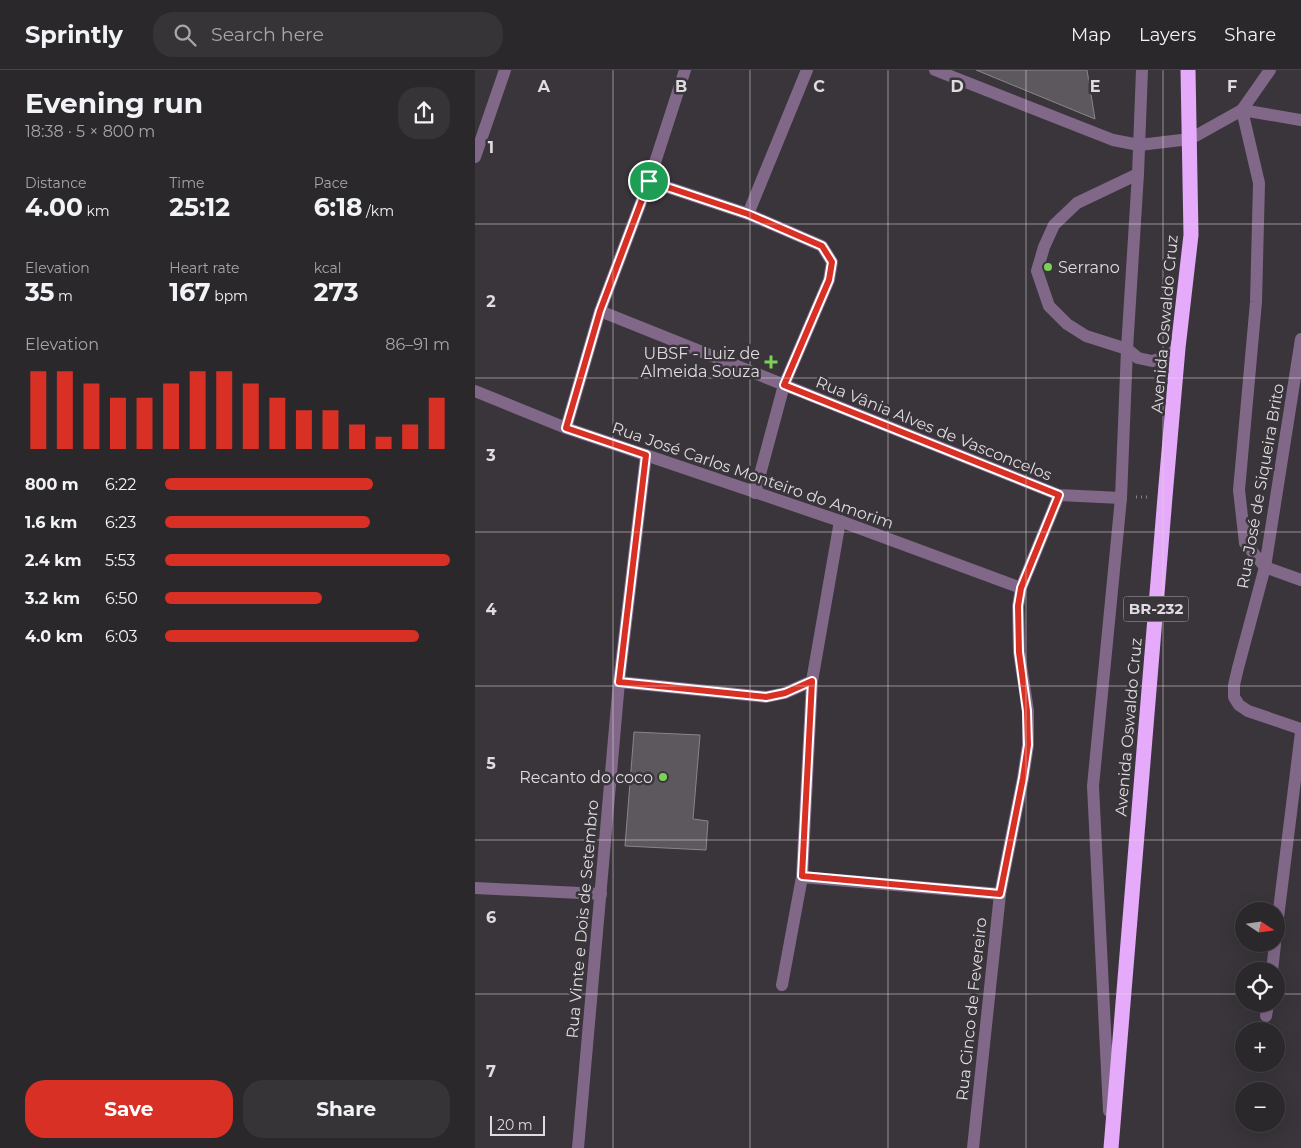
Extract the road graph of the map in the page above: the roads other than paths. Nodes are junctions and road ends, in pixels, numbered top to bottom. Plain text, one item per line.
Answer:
1 (505, 70) edge
2 (685, 70) edge
3 (807, 70) edge
4 (935, 70) edge
5 (1143, 70) edge
6 (1188, 70) edge
7 (1270, 70) edge
8 (1242, 110) junction
9 (1301, 120) edge
10 (1190, 139) junction
11 (1139, 145) junction
12 (475, 157) edge
13 (1138, 174) junction
14 (649, 181) junction
15 (748, 214) junction
16 (600, 311) junction
17 (1301, 339) edge
18 (1127, 348) junction
19 (1178, 348) junction
20 (784, 385) junction
21 (475, 391) edge
22 (566, 428) junction
23 (646, 455) junction
24 (755, 493) junction
25 (1059, 495) junction
26 (1121, 498) junction
27 (840, 521) junction
28 (1265, 566) junction
29 (1301, 580) edge
30 (1021, 588) junction
31 (812, 681) junction
32 (619, 682) junction
33 (1301, 730) edge
34 (802, 876) junction
35 (475, 888) edge
36 (601, 894) junction
37 (1000, 894) junction
38 (1280, 902) edge
39 (782, 984) dead end
40 (577, 1148) edge
41 (973, 1148) edge
42 (1111, 1148) edge

1 - 12 street
2 - 14 street
3 - 15 street
4 - 11 street
5 - 11 street
6 - 10 highway, Avenida Oswaldo Cruz / BR-232
7 - 8 street
8 - 9 street
8 - 10 street
8 - 28 street
10 - 11 street
10 - 19 highway, Avenida Oswaldo Cruz / BR-232
11 - 13 street
13 - 18 street
13 - 18 street
14 - 15 street
14 - 16 street
15 - 20 street
16 - 20 street, Rua Vânia Alves de Vasconcelos
16 - 22 street
17 - 28 street, Rua José de Siqueira Brito
18 - 19 street
18 - 26 street
19 - 42 highway, Avenida Oswaldo Cruz / BR-232
20 - 24 street
20 - 25 street, Rua Vânia Alves de Vasconcelos
21 - 22 street, Rua José Carlos Monteiro do Amorim
22 - 23 street, Rua José Carlos Monteiro do Amorim
23 - 24 street, Rua José Carlos Monteiro do Amorim
23 - 32 street, Rua Vinte e Dois de Setembro
24 - 27 street, Rua José Carlos Monteiro do Amorim
25 - 26 street, Rua Vânia Alves de Vasconcelos
25 - 30 street, Rua Cinco de Fevereiro
26 - 42 street
27 - 30 street, Rua José Carlos Monteiro do Amorim
27 - 31 street
28 - 29 street
28 - 33 street, Rua José de Siqueira Brito
30 - 37 street, Rua Cinco de Fevereiro
31 - 32 street
31 - 34 street
32 - 36 street, Rua Vinte e Dois de Setembro
33 - 38 street
34 - 37 street
34 - 39 street
35 - 36 street
36 - 40 street, Rua Vinte e Dois de Setembro
37 - 41 street, Rua Cinco de Fevereiro

